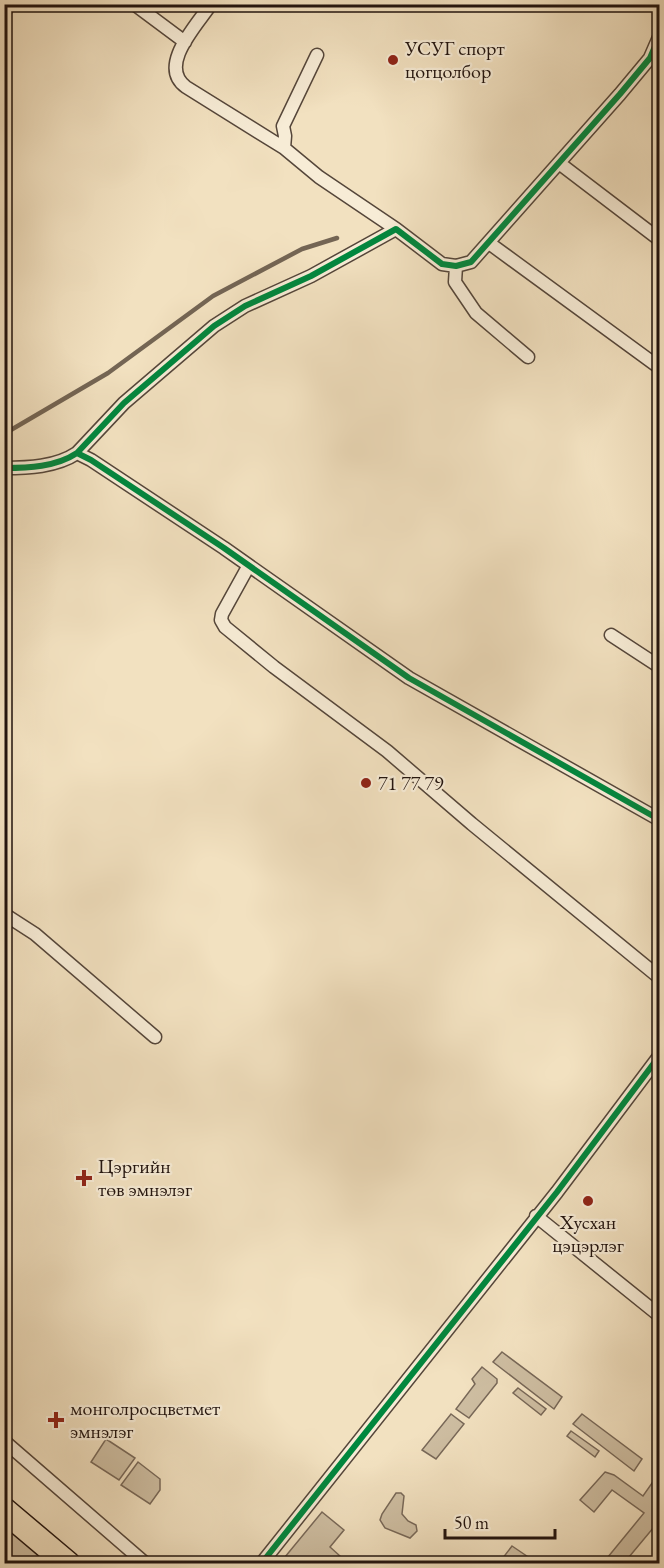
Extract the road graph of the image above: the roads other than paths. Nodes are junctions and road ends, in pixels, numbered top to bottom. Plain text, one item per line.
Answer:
1 (10, 4) edge
2 (134, 4) edge
3 (211, 4) edge
4 (4, 12) edge
5 (660, 35) edge
6 (185, 42) junction
7 (317, 55) dead end
8 (284, 148) junction
9 (559, 163) junction
10 (396, 230) junction
11 (660, 240) edge
12 (489, 243) junction
13 (456, 266) junction
14 (528, 357) dead end
15 (660, 368) edge
16 (76, 453) junction
17 (4, 468) edge
18 (249, 567) junction
19 (611, 635) dead end
20 (660, 668) edge
21 (660, 820) edge
22 (4, 914) edge
23 (660, 978) edge
24 (155, 1036) dead end
25 (660, 1055) edge
26 (536, 1216) junction
27 (660, 1316) edge
28 (4, 1441) edge
29 (4, 1510) edge
30 (68, 1563) edge
31 (146, 1563) edge
32 (261, 1563) edge

1 - 4 street
2 - 6 street
3 - 6 street
5 - 9 street
6 - 8 street
7 - 8 street
8 - 10 street
9 - 11 street
9 - 12 street
10 - 13 street
10 - 16 street
12 - 13 street
12 - 15 street
13 - 14 street
16 - 17 street
16 - 18 street
18 - 21 street
18 - 23 street
19 - 20 street
22 - 24 street
25 - 26 street
26 - 27 street
26 - 32 street
28 - 31 street
29 - 30 highway

